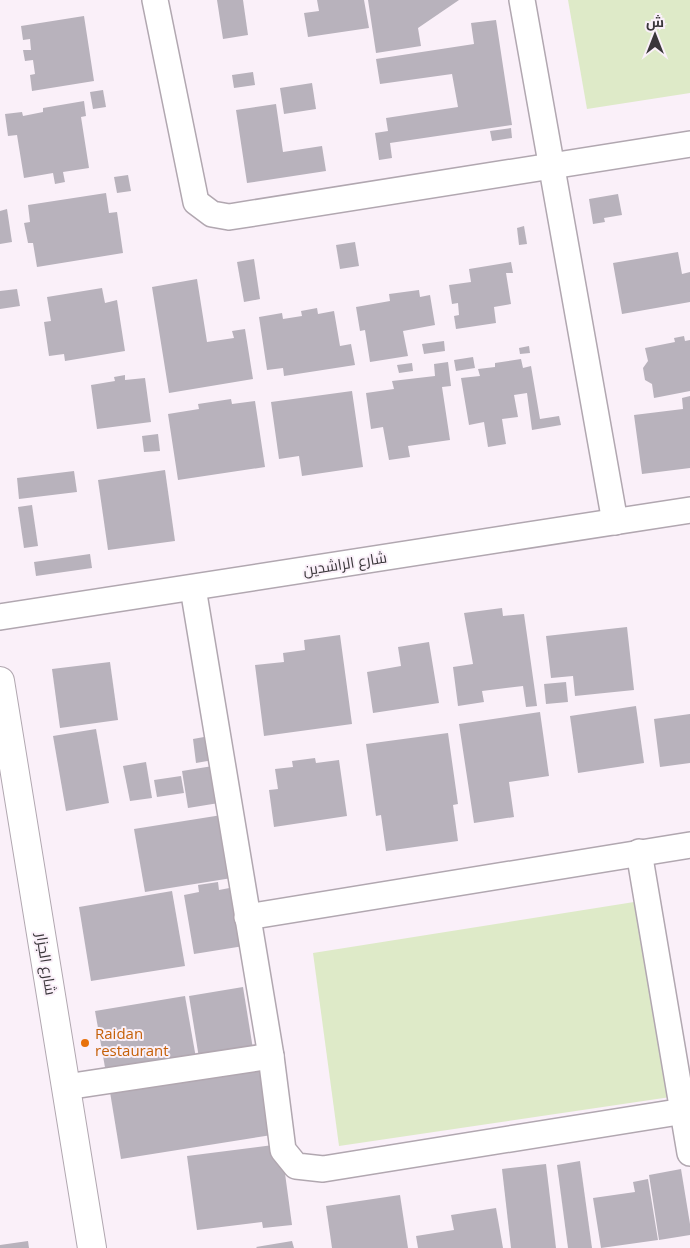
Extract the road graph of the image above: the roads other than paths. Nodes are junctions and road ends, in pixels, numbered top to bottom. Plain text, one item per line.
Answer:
1 (155, 0) edge
2 (522, 0) edge
3 (690, 144) edge
4 (552, 166) junction
5 (690, 510) edge
6 (615, 522) junction
7 (193, 588) junction
8 (0, 617) edge
9 (0, 681) edge
10 (690, 845) edge
11 (639, 852) junction
12 (247, 917) junction
13 (271, 1056) junction
14 (66, 1087) junction
15 (686, 1110) edge
16 (690, 1153) edge
17 (92, 1248) edge

1 - 4 street
2 - 4 street
3 - 4 street
4 - 6 street
5 - 6 street, شارع الراشدين
6 - 7 street, شارع الراشدين
7 - 8 street, شارع الراشدين
7 - 12 street
9 - 14 street, شارع الجزار
10 - 11 street
11 - 12 street
11 - 15 street
12 - 13 street
13 - 14 street
13 - 15 street
14 - 17 street, شارع الجزار
15 - 16 street

